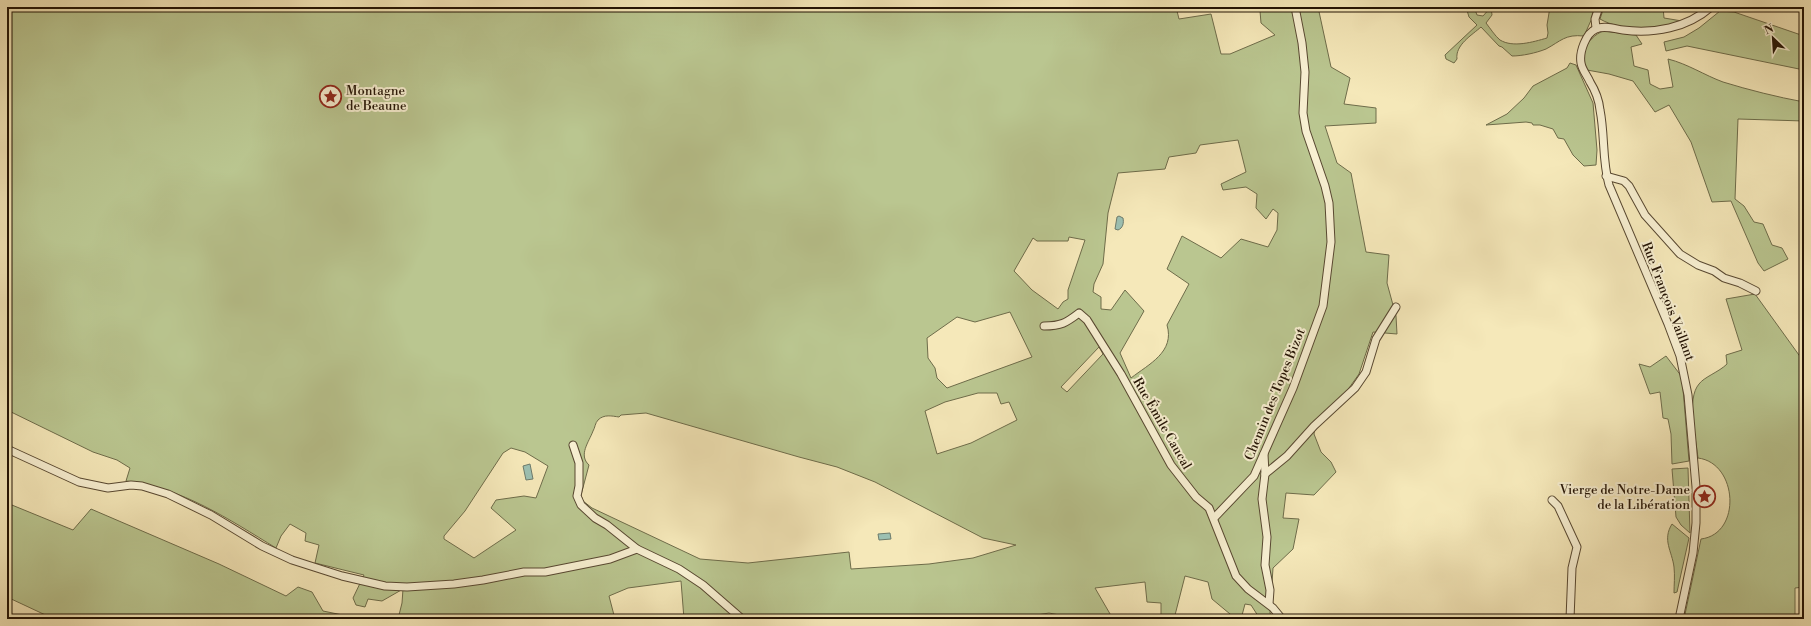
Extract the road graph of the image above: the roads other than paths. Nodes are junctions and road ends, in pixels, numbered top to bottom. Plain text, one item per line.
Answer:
1 (1294, 7) edge
2 (1599, 7) edge
3 (1711, 7) edge
4 (1596, 28) junction
5 (1606, 176) junction
6 (1756, 291) dead end
7 (1396, 307) dead end
8 (1044, 326) dead end
9 (573, 445) dead end
10 (7, 449) edge
11 (1264, 452) junction
12 (1265, 474) junction
13 (1552, 500) dead end
14 (1214, 518) junction
15 (637, 549) junction
16 (1269, 604) junction
17 (742, 619) edge
18 (1282, 619) edge
19 (1291, 619) edge
20 (1302, 619) edge
21 (1570, 619) edge
22 (1679, 619) edge

1 - 11 street, Chemin des Topes Bizot
2 - 4 street
3 - 4 street
4 - 5 street, Rue François Vaillant
5 - 6 street
5 - 22 street, Rue François Vaillant
7 - 12 street
8 - 14 street, Rue Émile Caucal
9 - 15 street
10 - 15 street
11 - 12 street
11 - 14 street, Chemin des Topes Bizot
12 - 16 street
13 - 21 street
14 - 16 street, Rue Émile Caucal
15 - 17 street
16 - 18 street, Rue Émile Caucal
19 - 20 street

